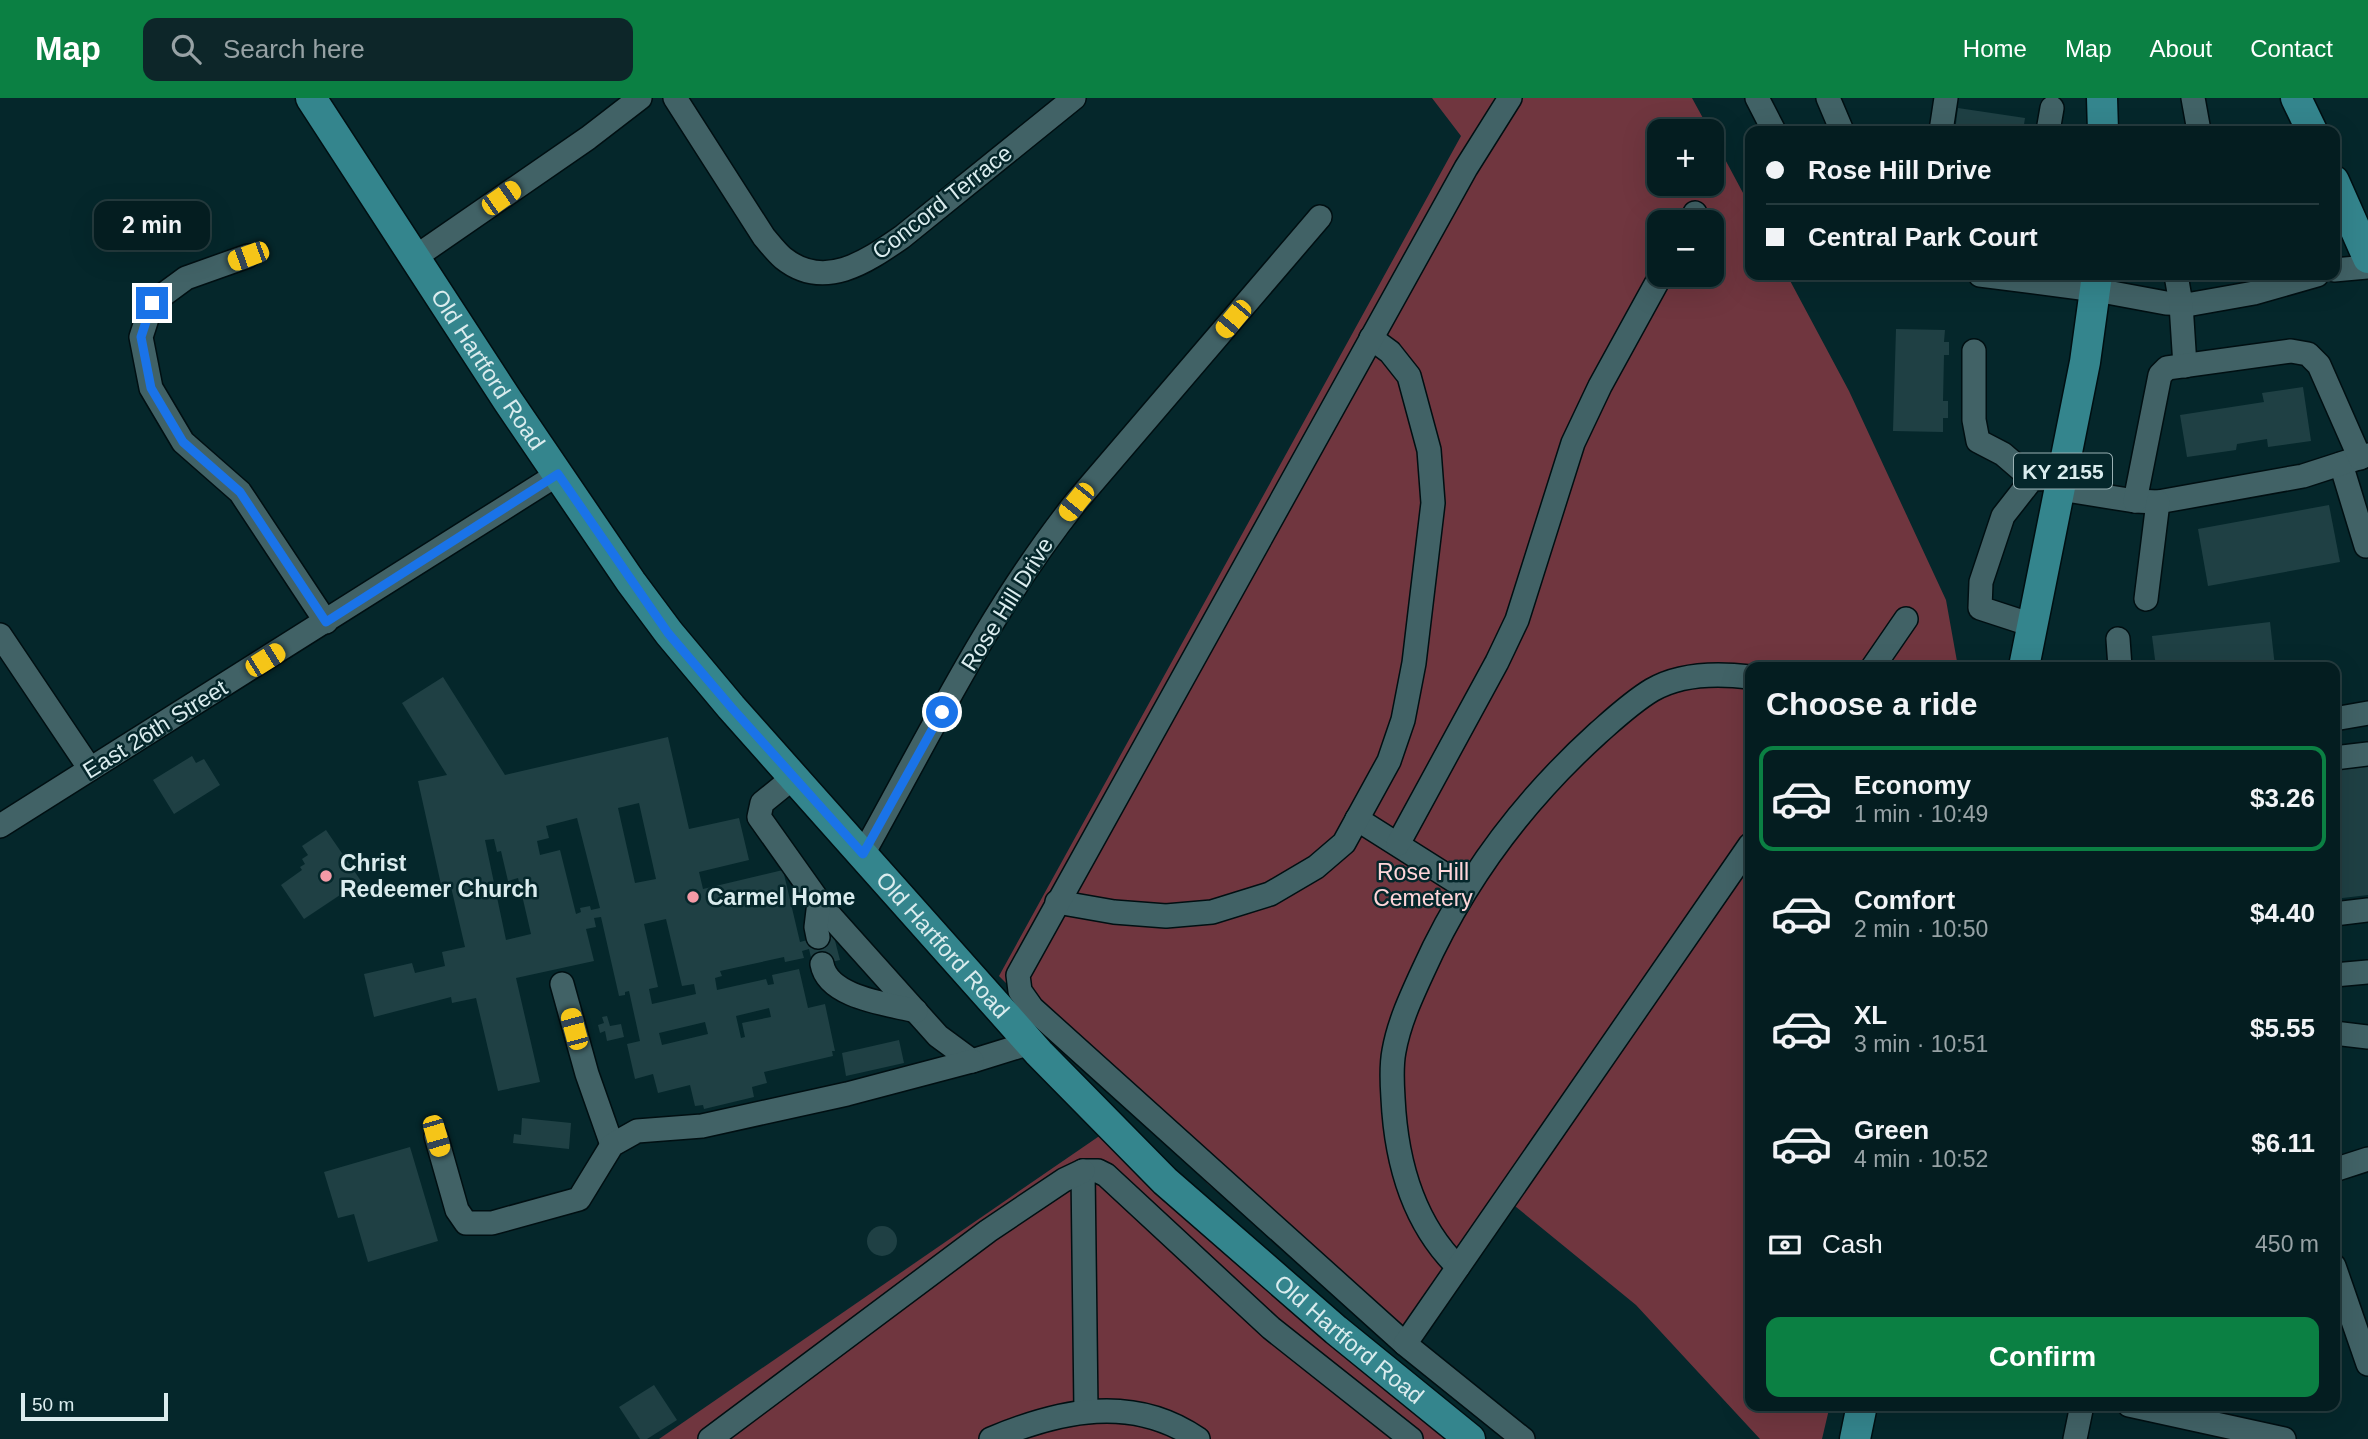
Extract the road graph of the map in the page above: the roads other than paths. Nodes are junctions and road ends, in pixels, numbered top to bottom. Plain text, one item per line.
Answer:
1 (311, 98) edge
2 (640, 98) edge
3 (675, 98) edge
4 (1074, 98) edge
5 (1510, 98) edge
6 (1757, 98) edge
7 (1828, 98) edge
8 (1946, 98) edge
9 (2102, 98) edge
10 (2193, 98) edge
11 (2296, 98) edge
12 (2052, 108) dead end
13 (1771, 126) edge
14 (1840, 126) edge
15 (1942, 126) edge
16 (2049, 126) edge
17 (2103, 126) edge
18 (2198, 126) edge
19 (2310, 126) edge
20 (2340, 198) edge
21 (1320, 217) dead end
22 (248, 256) dead end
23 (414, 258) junction
24 (2368, 258) edge
25 (2368, 267) edge
26 (2340, 269) edge
27 (2061, 280) edge
28 (2177, 280) edge
29 (2300, 280) edge
30 (2096, 282) edge
31 (1654, 287) edge
32 (2181, 304) junction
33 (1371, 338) junction
34 (1973, 351) dead end
35 (2185, 366) junction
36 (2356, 459) edge
37 (558, 474) junction
38 (2032, 479) junction
39 (2061, 483) junction
40 (2147, 502) junction
41 (2366, 546) dead end
42 (2146, 599) dead end
43 (1906, 619) dead end
44 (326, 622) junction
45 (2032, 625) junction
46 (0, 635) edge
47 (2118, 639) dead end
48 (1876, 662) edge
49 (2025, 662) edge
50 (2120, 662) edge
51 (1745, 677) edge
52 (2368, 713) edge
53 (2340, 718) edge
54 (2368, 754) edge
55 (2340, 757) edge
56 (90, 769) junction
57 (794, 777) junction
58 (1357, 819) junction
59 (0, 826) edge
60 (1398, 844) junction
61 (1745, 852) edge
62 (863, 854) junction
63 (1466, 888) junction
64 (819, 902) junction
65 (1057, 902) junction
66 (2368, 910) edge
67 (2340, 913) edge
68 (818, 937) dead end
69 (822, 964) dead end
70 (2368, 972) edge
71 (2340, 974) edge
72 (562, 984) dead end
73 (916, 1011) junction
74 (2340, 1034) edge
75 (2368, 1037) edge
76 (1030, 1043) junction
77 (972, 1061) junction
78 (436, 1136) dead end
79 (612, 1145) junction
80 (2368, 1159) edge
81 (2340, 1168) edge
82 (1083, 1171) junction
83 (1458, 1267) junction
84 (2340, 1283) edge
85 (1405, 1345) junction
86 (2368, 1364) edge
87 (1086, 1410) junction
88 (1861, 1411) edge
89 (2081, 1411) edge
90 (2156, 1411) edge
91 (709, 1439) edge
92 (991, 1439) edge
93 (1198, 1439) edge
94 (1411, 1439) edge
95 (1470, 1439) edge
96 (1523, 1439) edge
97 (1855, 1439) edge
98 (2075, 1439) edge
99 (2284, 1439) edge

1 - 23 main road, Old Hartford Road
2 - 23 street
3 - 4 street, Concord Terrace
5 - 33 street
6 - 13 street
7 - 14 street
8 - 15 street
9 - 17 main road
10 - 18 street
11 - 19 main road
12 - 16 street
20 - 24 main road
21 - 62 street, Rose Hill Drive
22 - 44 street
23 - 37 main road, Old Hartford Road
25 - 26 street
27 - 30 street
28 - 32 street
29 - 32 street
30 - 32 street
30 - 39 main road, KY 2155
31 - 60 street
32 - 35 street
33 - 58 street
33 - 65 street
34 - 38 street
35 - 36 street
35 - 40 street
36 - 40 street
36 - 41 street
37 - 44 street, East 26th Street
37 - 57 main road, Old Hartford Road
38 - 39 street
38 - 45 street
39 - 40 street
39 - 45 main road, KY 2155
40 - 42 street
43 - 48 street
44 - 56 street, East 26th Street
45 - 49 main road, KY 2155
46 - 56 street
47 - 50 street
51 - 63 street
52 - 53 street
54 - 55 street
56 - 59 street, East 26th Street
57 - 62 main road, Old Hartford Road
57 - 64 street
58 - 60 street
58 - 65 street
60 - 63 street
61 - 83 street
62 - 76 main road, Old Hartford Road
63 - 83 street
64 - 68 street
64 - 73 street
65 - 85 street
66 - 67 street
69 - 73 street
70 - 71 street
72 - 79 street
73 - 77 street
74 - 75 street
76 - 77 street
76 - 95 main road, Old Hartford Road
77 - 79 street
78 - 79 street
80 - 81 street
82 - 87 street
82 - 91 street
82 - 94 street
83 - 85 street
84 - 86 street
85 - 96 street
87 - 92 street
87 - 93 street
88 - 97 main road
89 - 98 street
90 - 99 street

